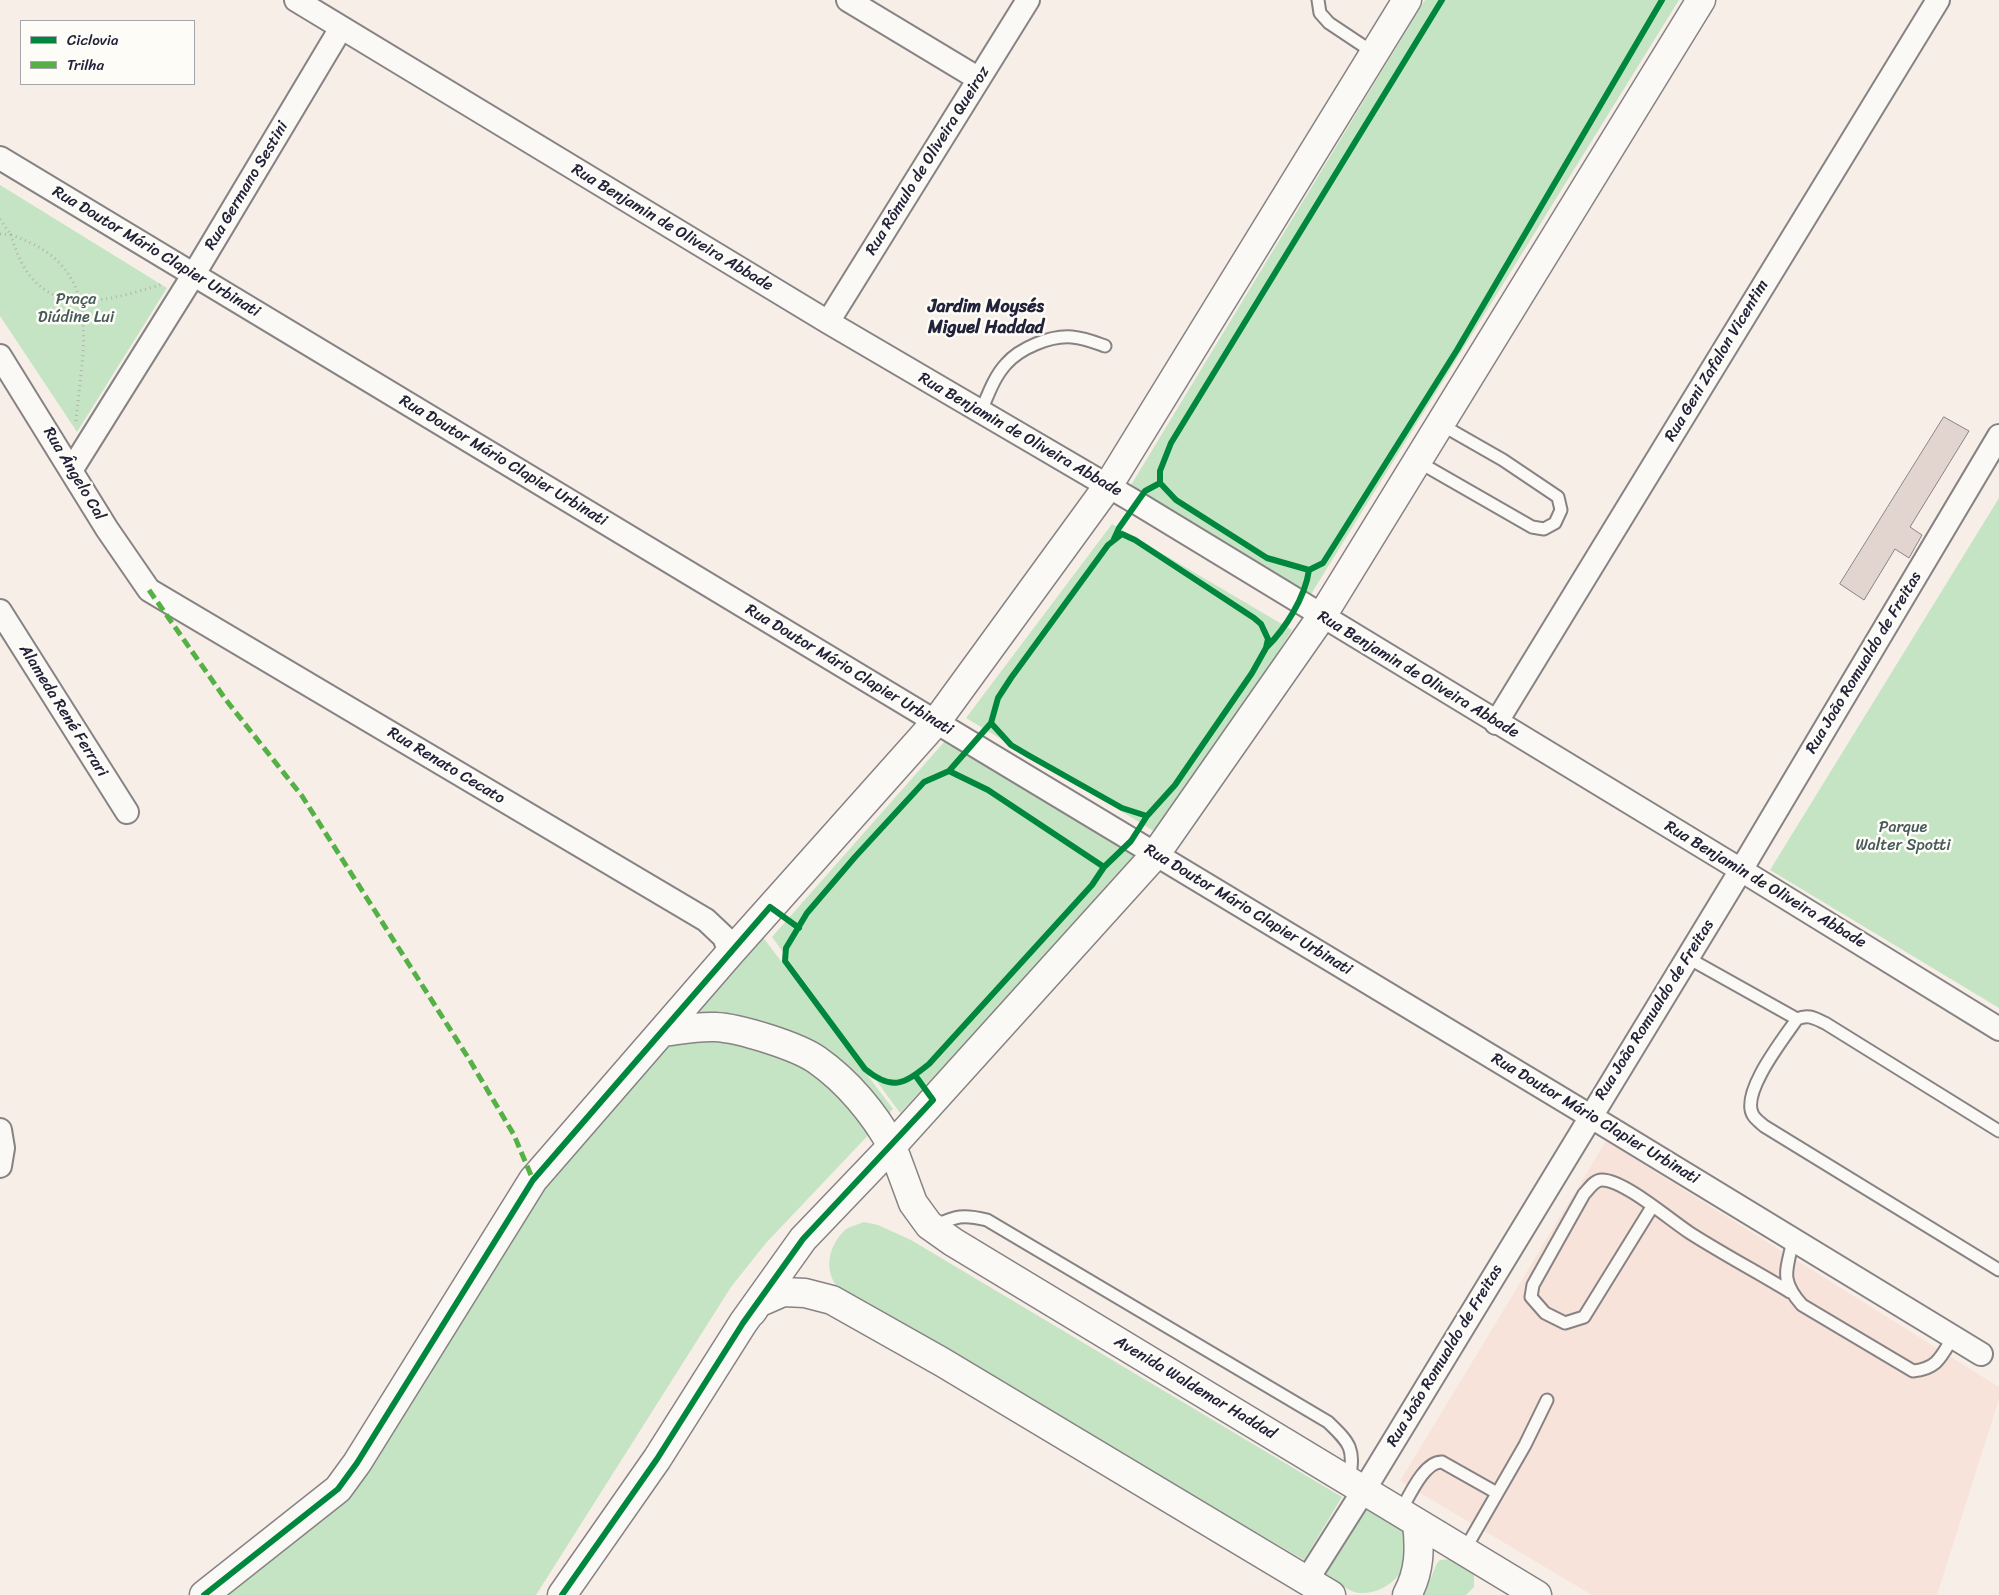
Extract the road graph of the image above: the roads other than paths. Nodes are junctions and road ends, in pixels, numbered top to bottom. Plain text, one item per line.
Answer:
1 (296, 0) edge
2 (848, 0) edge
3 (1028, 0) edge
4 (1318, 0) edge
5 (1407, 0) edge
6 (1701, 0) edge
7 (1938, 0) edge
8 (341, 28) junction
9 (1375, 53) junction
10 (979, 79) junction
11 (0, 158) edge
12 (194, 274) junction
13 (828, 322) junction
14 (1105, 346) dead end
15 (0, 356) edge
16 (981, 411) junction
17 (1440, 424) junction
18 (1999, 436) edge
19 (1417, 461) junction
20 (72, 469) junction
21 (1108, 486) junction
22 (149, 590) joint
23 (0, 611) edge
24 (1322, 616) junction
25 (936, 722) junction
26 (1496, 722) junction
27 (127, 812) dead end
28 (1155, 855) junction
29 (1741, 870) junction
30 (730, 953) junction
31 (1688, 958) junction
32 (1797, 1019) junction
33 (1999, 1029) edge
34 (662, 1032) junction
35 (1590, 1116) junction
36 (0, 1130) edge
37 (1999, 1132) edge
38 (892, 1146) junction
39 (0, 1166) edge
40 (1652, 1207) junction
41 (932, 1227) junction
42 (1793, 1240) junction
43 (1999, 1270) edge
44 (1790, 1292) junction
45 (744, 1323) junction
46 (1953, 1337) junction
47 (1980, 1354) dead end
48 (1548, 1400) dead end
49 (1356, 1486) junction
50 (1498, 1493) junction
51 (1408, 1518) junction
52 (1464, 1551) junction
53 (1306, 1580) junction
54 (1521, 1593) edge
55 (204, 1595) edge
56 (562, 1595) edge
57 (1331, 1595) edge
58 (1407, 1595) edge

1 - 8 street, Rua Benjamin de Oliveira Abbade
2 - 10 street
3 - 10 street, Rua Rômulo de Oliveira Queiroz
4 - 9 lane
5 - 9 main road
6 - 17 main road
7 - 26 street, Rua Geni Zafalon Vicentim
8 - 12 street, Rua Germano Sestini
8 - 13 street, Rua Benjamin de Oliveira Abbade
9 - 21 main road
10 - 13 street, Rua Rômulo de Oliveira Queiroz
11 - 12 street, Rua Doutor Mário Clapier Urbinati
12 - 20 street, Rua Germano Sestini
12 - 25 street, Rua Doutor Mário Clapier Urbinati
13 - 16 street, Rua Benjamin de Oliveira Abbade
14 - 16 lane
15 - 20 street, Rua Ângelo Cal
16 - 21 street, Rua Benjamin de Oliveira Abbade
17 - 19 main road
17 - 19 lane
18 - 29 street, Rua João Romualdo de Freitas
19 - 24 main road
20 - 22 street, Rua Ângelo Cal
21 - 24 street, Rua Benjamin de Oliveira Abbade
21 - 25 main road
22 - 30 street, Rua Renato Cecato
23 - 27 street, Alameda René Ferrari
24 - 26 street, Rua Benjamin de Oliveira Abbade
24 - 28 main road
25 - 28 street, Rua Doutor Mário Clapier Urbinati
25 - 30 main road
26 - 29 street, Rua Benjamin de Oliveira Abbade
28 - 35 street, Rua Doutor Mário Clapier Urbinati
28 - 38 main road
29 - 31 street, Rua João Romualdo de Freitas
29 - 33 street, Rua Benjamin de Oliveira Abbade
30 - 34 main road
31 - 32 lane
31 - 35 street, Rua João Romualdo de Freitas
32 - 37 lane
32 - 43 lane
34 - 38 main road, Avenida Waldemar Haddad
34 - 55 main road
35 - 42 street, Rua Doutor Mário Clapier Urbinati
35 - 49 street, Rua João Romualdo de Freitas
36 - 39 street
38 - 41 main road, Avenida Waldemar Haddad
38 - 45 main road
40 - 40 lane
40 - 44 lane
41 - 49 main road, Avenida Waldemar Haddad
41 - 49 lane
42 - 44 lane
42 - 46 street, Rua Doutor Mário Clapier Urbinati
44 - 46 lane
45 - 53 main road
45 - 56 main road
46 - 47 street, Rua Doutor Mário Clapier Urbinati
48 - 50 lane
49 - 51 main road, Avenida Waldemar Haddad
49 - 53 street, Rua João Romualdo de Freitas
50 - 51 lane
50 - 52 lane
51 - 52 main road, Avenida Waldemar Haddad
51 - 58 main road
52 - 54 main road, Avenida Waldemar Haddad
53 - 57 main road

